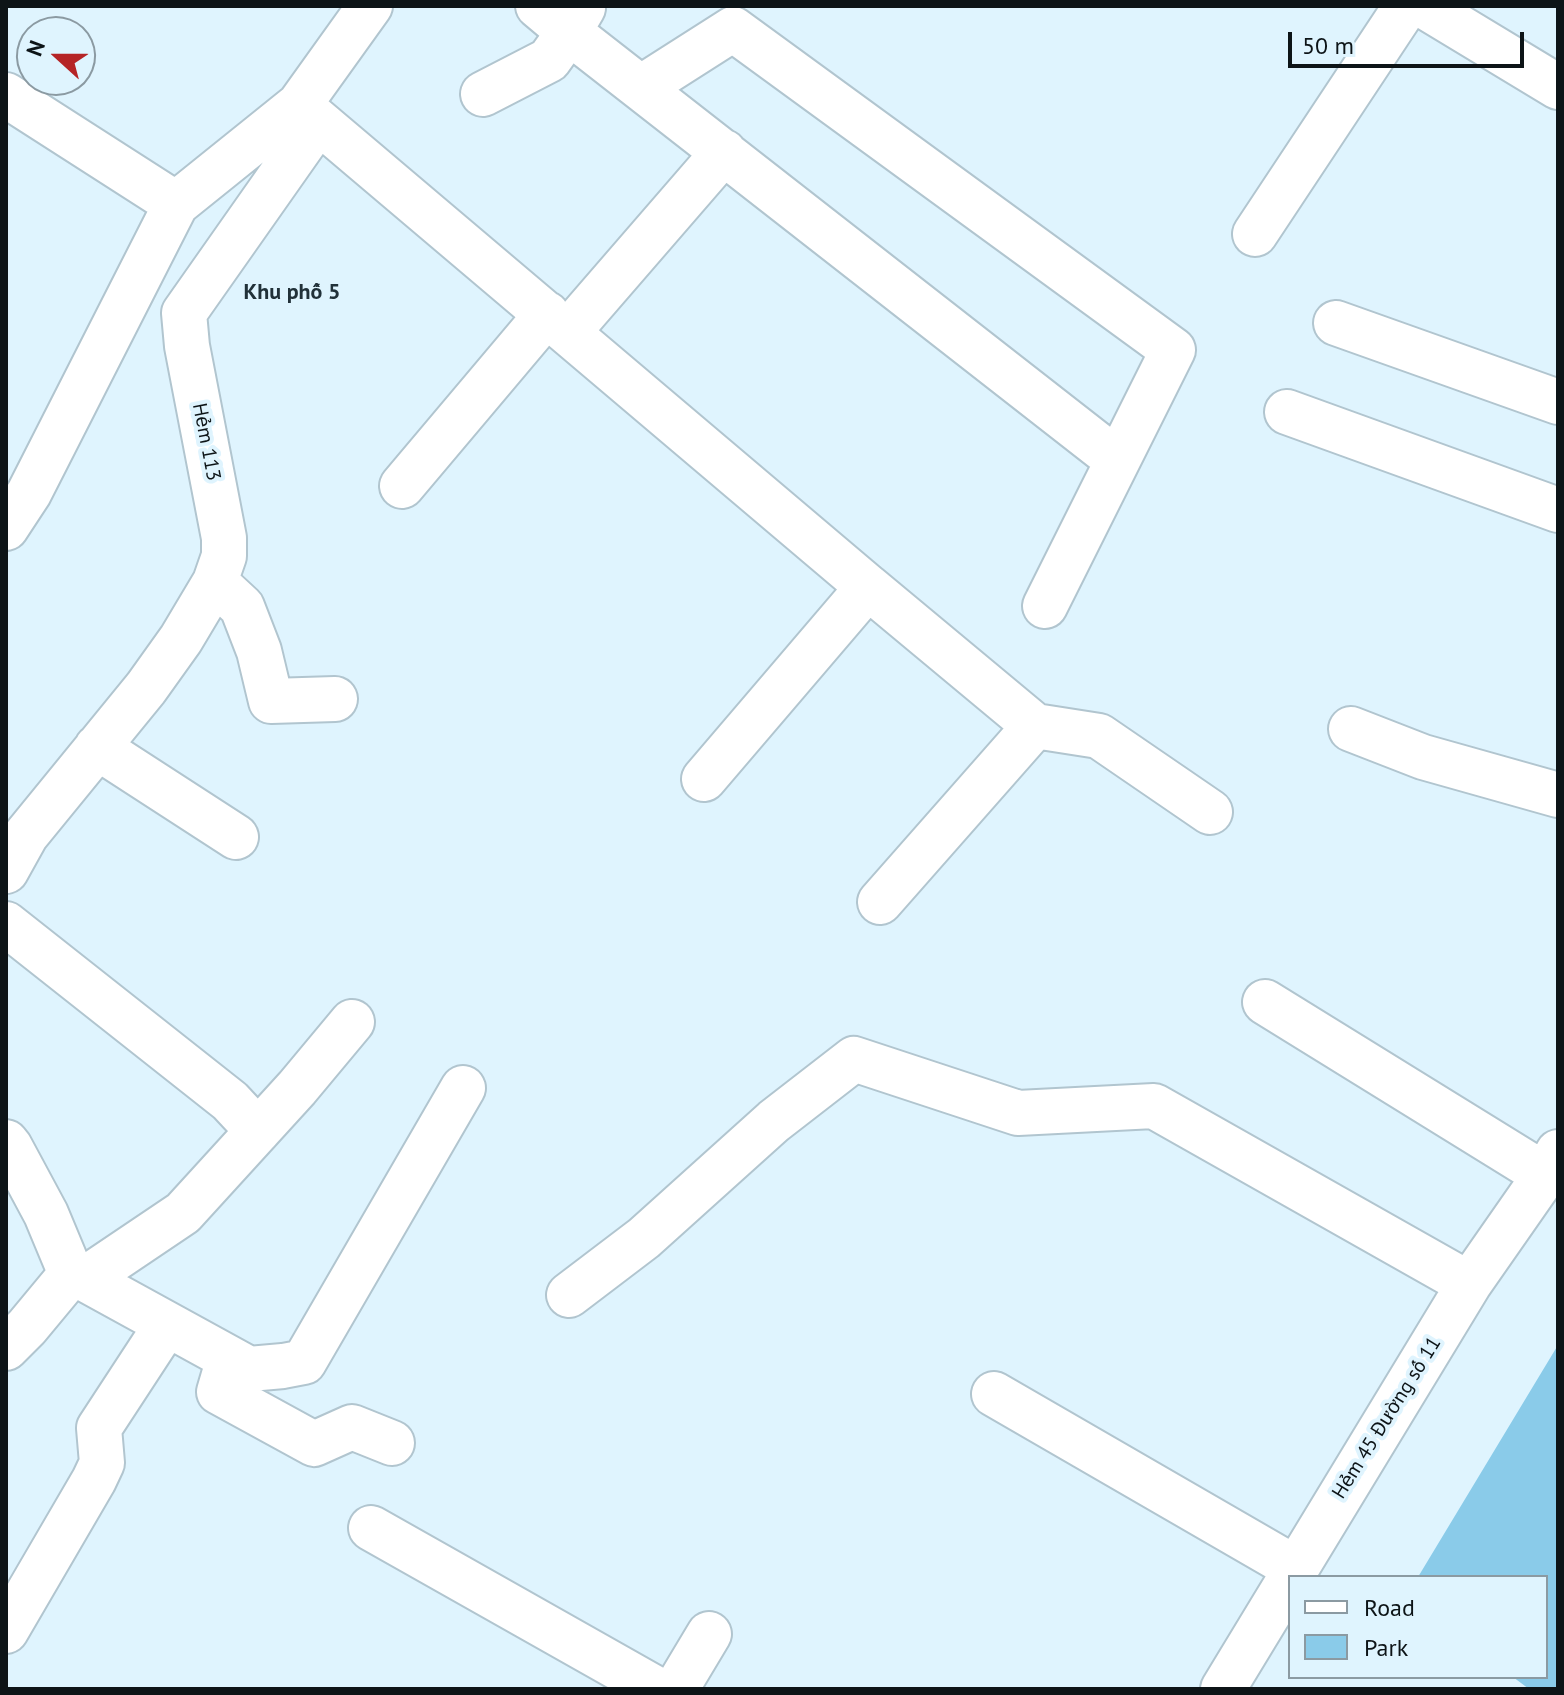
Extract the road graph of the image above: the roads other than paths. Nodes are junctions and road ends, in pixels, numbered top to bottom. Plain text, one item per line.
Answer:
1 (370, 6) edge
2 (1430, 9) edge
3 (564, 15) edge
4 (718, 18) edge
5 (642, 87) junction
6 (1558, 87) edge
7 (483, 94) dead end
8 (6, 95) edge
9 (299, 105) junction
10 (724, 152) junction
11 (176, 204) junction
12 (1255, 234) dead end
13 (564, 315) junction
14 (1336, 323) dead end
15 (1558, 402) edge
16 (1287, 412) dead end
17 (1117, 460) junction
18 (402, 486) dead end
19 (14, 500) edge
20 (1558, 510) edge
21 (215, 582) junction
22 (868, 587) junction
23 (1045, 606) dead end
24 (335, 699) dead end
25 (1035, 726) junction
26 (1351, 729) dead end
27 (97, 747) junction
28 (704, 779) dead end
29 (1558, 795) edge
30 (1210, 812) dead end
31 (236, 837) dead end
32 (6, 871) edge
33 (880, 902) dead end
34 (6, 924) edge
35 (1265, 1002) dead end
36 (352, 1022) dead end
37 (463, 1088) dead end
38 (258, 1131) junction
39 (6, 1142) edge
40 (1551, 1163) edge
41 (78, 1276) junction
42 (1469, 1284) junction
43 (569, 1295) dead end
44 (167, 1324) junction
45 (6, 1348) edge
46 (229, 1358) junction
47 (994, 1394) dead end
48 (392, 1443) dead end
49 (371, 1528) dead end
50 (1295, 1568) junction
51 (1291, 1575) edge
52 (1288, 1580) edge
53 (6, 1631) edge
54 (709, 1634) dead end
55 (656, 1689) edge
56 (676, 1689) edge
57 (1223, 1689) edge

1 - 9 street
2 - 6 street
2 - 12 street
3 - 5 street
3 - 7 street
4 - 5 street
4 - 17 street
5 - 10 street
8 - 11 street
9 - 11 street
9 - 13 street
9 - 21 street, Hẻm 113
10 - 13 street
10 - 17 street
11 - 19 street
13 - 18 street
13 - 22 street
14 - 15 street
16 - 20 street
17 - 23 street
21 - 24 street
21 - 27 street, Hẻm 113
22 - 25 street
22 - 28 street
25 - 30 street
25 - 33 street
26 - 29 street
27 - 31 street
27 - 32 street, Hẻm 113
34 - 38 street
35 - 40 street
36 - 38 street
37 - 46 street
38 - 41 street
39 - 41 street
40 - 42 street, Hẻm 45 Đường số 11
41 - 44 street
41 - 45 street
42 - 43 street
42 - 50 street, Hẻm 45 Đường số 11
44 - 46 street
44 - 53 street
46 - 48 street
47 - 50 street
49 - 55 street
50 - 51 street, Hẻm 45 Đường số 11
52 - 57 street, Hẻm 45 Đường số 11
54 - 56 street

